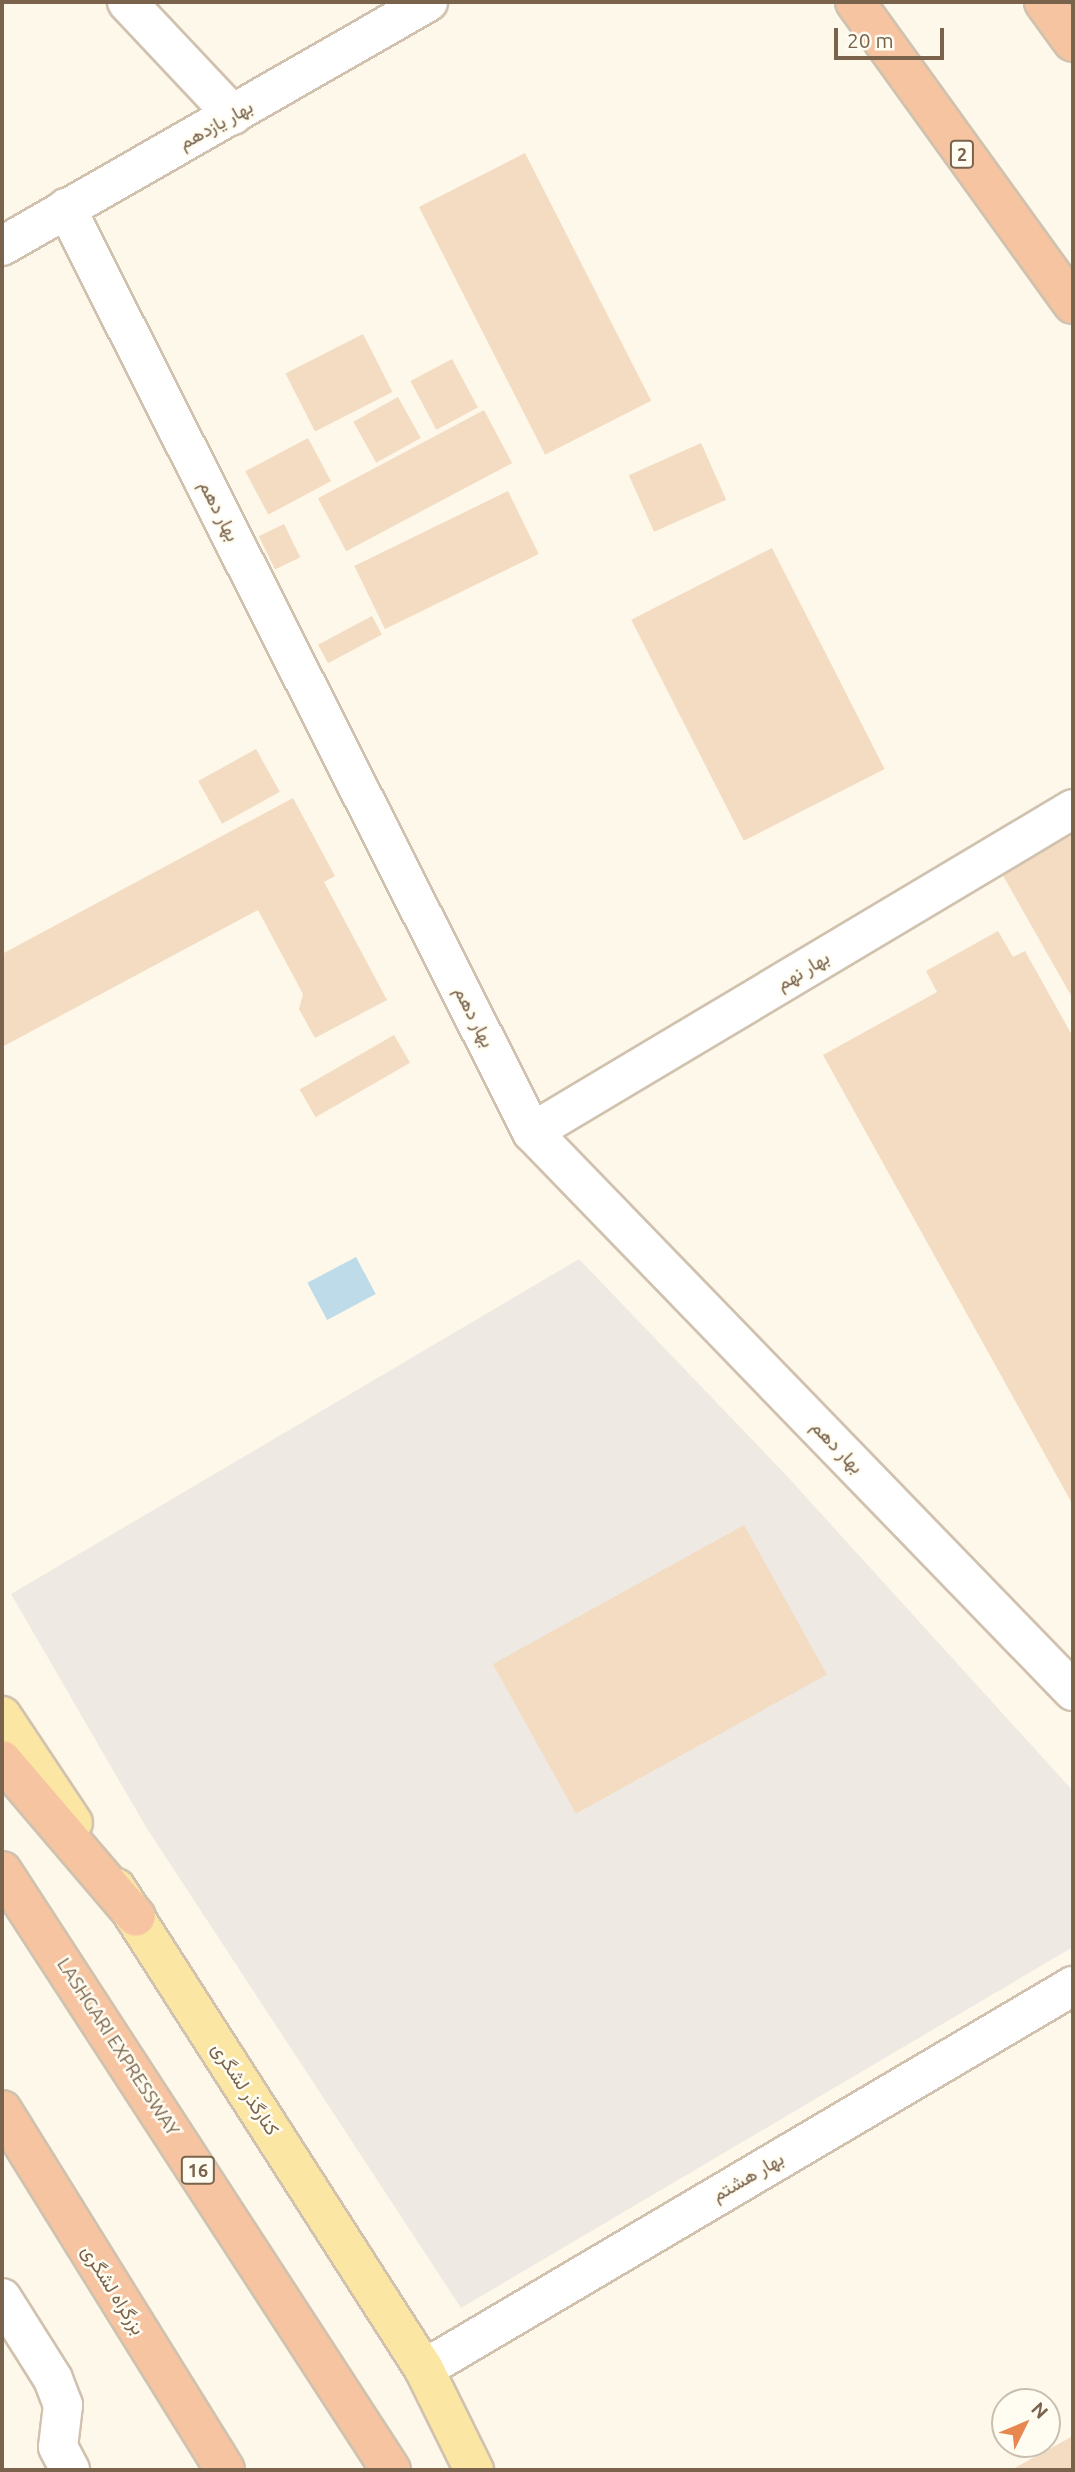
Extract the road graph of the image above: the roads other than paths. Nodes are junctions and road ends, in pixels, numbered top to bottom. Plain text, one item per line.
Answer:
1 (127, 2) edge
2 (428, 2) edge
3 (855, 2) edge
4 (1044, 2) edge
5 (1073, 42) edge
6 (233, 115) junction
7 (66, 208) junction
8 (2, 246) edge
9 (1073, 304) edge
10 (1073, 809) edge
11 (532, 1132) junction
12 (1073, 1690) edge
13 (2, 1716) edge
14 (2, 1760) edge
15 (2, 1871) edge
16 (136, 1917) junction
17 (1073, 1986) edge
18 (2, 2110) edge
19 (2, 2298) edge
20 (424, 2369) junction
21 (70, 2470) edge
22 (225, 2470) edge
23 (391, 2470) edge
24 (474, 2470) edge

1 - 6 street
2 - 6 street, بهار یازدهم
3 - 9 highway, 2
4 - 5 highway
6 - 7 street, بهار یازدهم
7 - 8 street, بهار یازدهم
7 - 11 street, بهار دهم
10 - 11 street, بهار نهم
11 - 12 street, بهار دهم
13 - 16 main road, کنارگذر لشگری
14 - 16 highway
15 - 23 highway, LASHGARI EXPRESSWAY / 16
16 - 20 main road, کنارگذر لشگری
17 - 20 street, بهار هشتم
18 - 22 highway, بزرگراه لشگری
19 - 21 street
20 - 24 main road, کنارگذر لشگری

